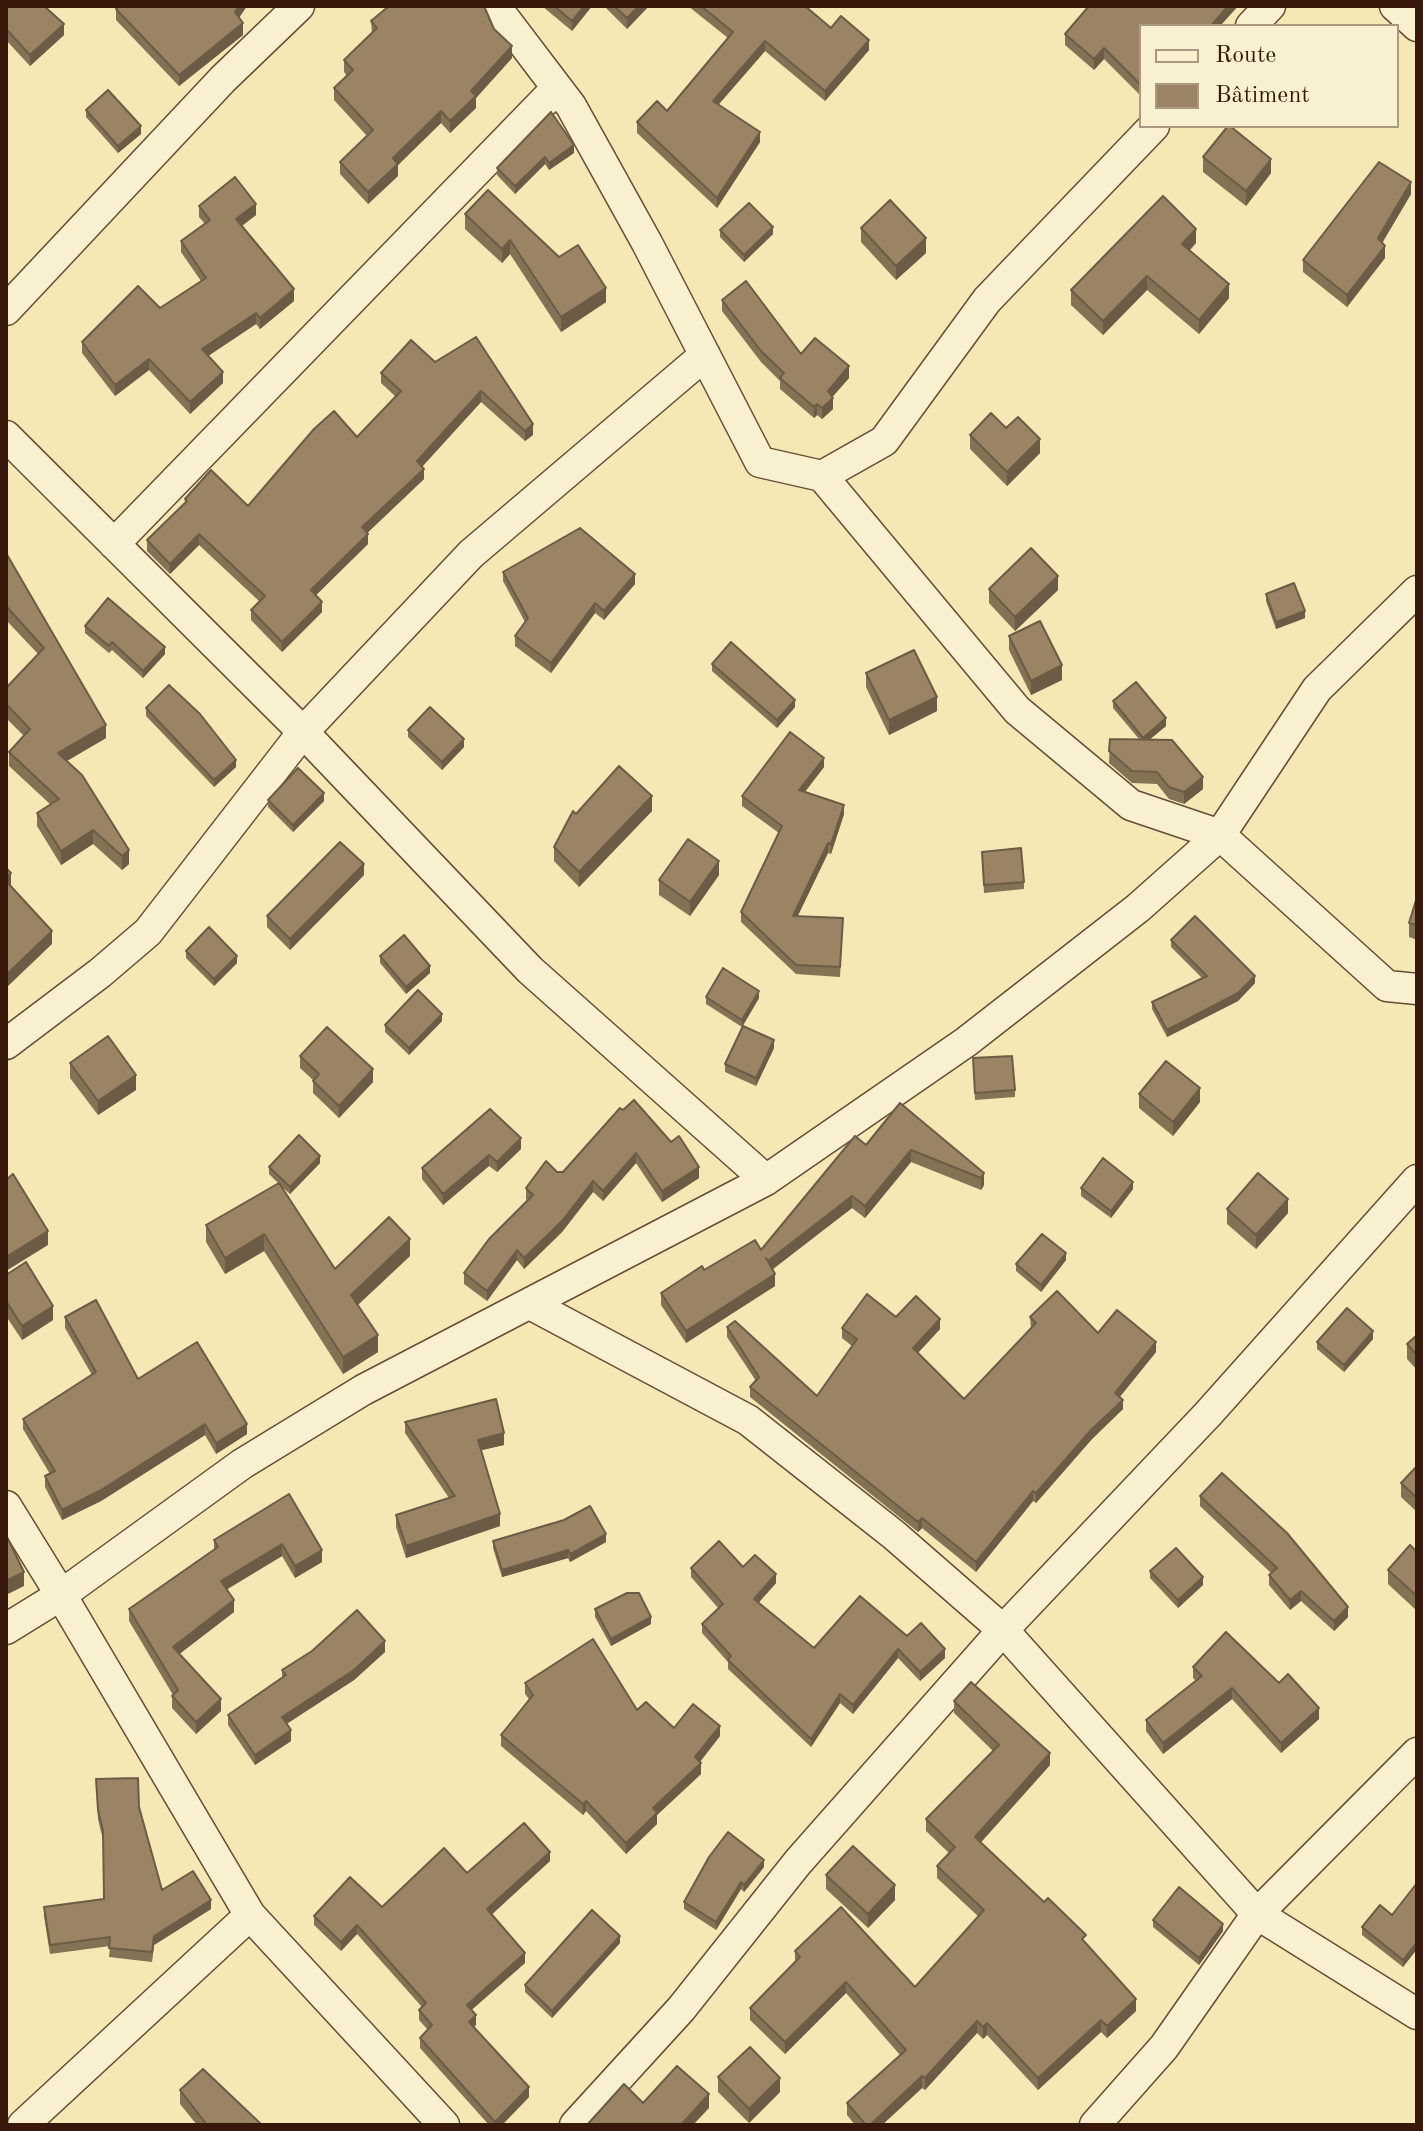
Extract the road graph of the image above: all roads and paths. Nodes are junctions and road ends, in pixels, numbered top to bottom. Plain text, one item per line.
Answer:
1 (299, 6) edge
2 (495, 6) edge
3 (1270, 6) edge
4 (1395, 6) edge
5 (1253, 24) edge
6 (1417, 26) edge
7 (557, 88) junction
8 (1152, 128) edge
9 (6, 310) edge
10 (705, 355) junction
11 (6, 436) edge
12 (822, 476) junction
13 (114, 544) junction
14 (1417, 591) edge
15 (303, 732) junction
16 (1220, 835) junction
17 (1417, 989) edge
18 (6, 1044) edge
19 (766, 1180) junction
20 (1417, 1180) edge
21 (530, 1304) junction
22 (6, 1506) edge
23 (61, 1595) junction
24 (6, 1629) edge
25 (1003, 1630) junction
26 (1417, 1753) edge
27 (1257, 1914) junction
28 (250, 1915) junction
29 (1417, 2014) edge
30 (23, 2125) edge
31 (444, 2125) edge
32 (575, 2125) edge
33 (1095, 2125) edge

1 - 9 street
2 - 7 street
3 - 5 street
4 - 6 street
7 - 10 street
7 - 13 street
8 - 12 street
10 - 12 street
10 - 15 street
11 - 13 street
12 - 16 street
13 - 15 street
14 - 16 street
15 - 18 street
15 - 19 street
16 - 17 street
16 - 19 street
19 - 21 street
20 - 25 street
21 - 23 street
21 - 25 street
22 - 23 street
23 - 24 street
23 - 28 street
25 - 27 street
25 - 32 street
26 - 27 street
27 - 29 street
27 - 33 street
28 - 30 street
28 - 31 street

